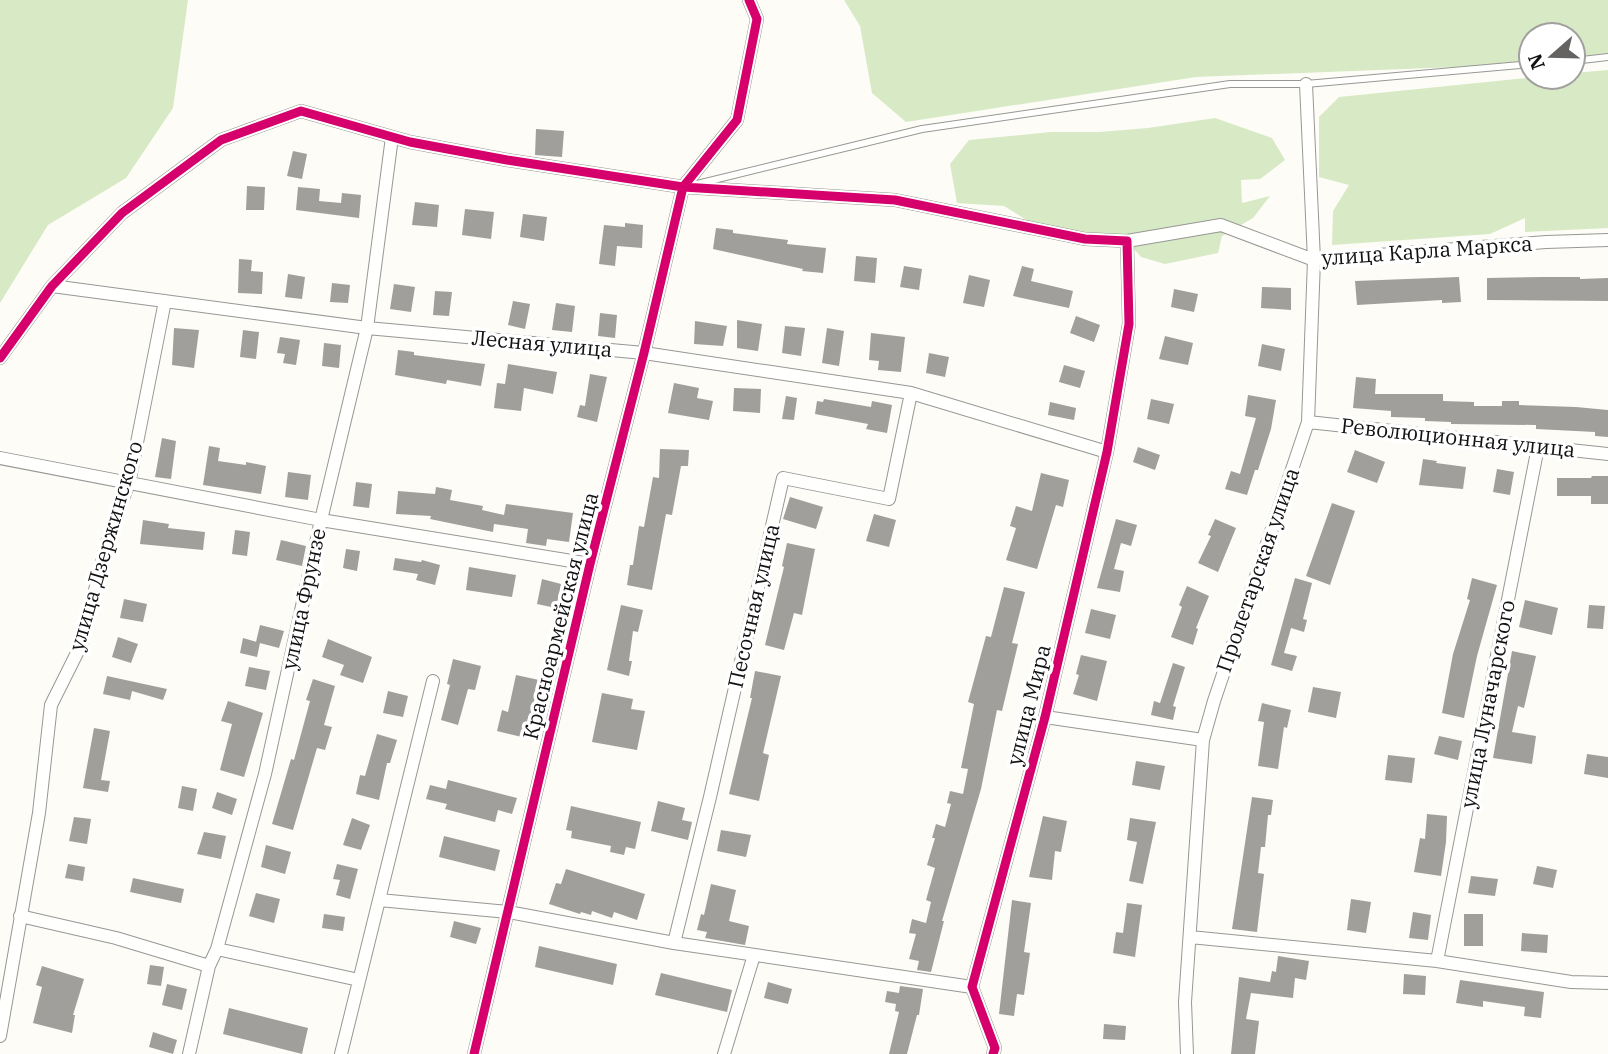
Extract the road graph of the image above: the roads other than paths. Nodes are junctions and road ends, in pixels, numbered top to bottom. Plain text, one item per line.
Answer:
1 (749, 0) edge
2 (1608, 57) edge
3 (1587, 59) edge
4 (1517, 65) edge
5 (1306, 85) junction
6 (392, 137) junction
7 (683, 187) junction
8 (1608, 240) edge
9 (1127, 241) junction
10 (1314, 260) junction
11 (52, 286) junction
12 (165, 301) junction
13 (367, 328) junction
14 (644, 353) junction
15 (0, 358) edge
16 (911, 393) junction
17 (1308, 422) junction
18 (1538, 447) junction
19 (1107, 452) junction
20 (1608, 454) edge
21 (0, 458) edge
22 (129, 483) junction
23 (321, 520) junction
24 (590, 564) junction
25 (433, 681) dead end
26 (1045, 717) junction
27 (1203, 740) junction
28 (379, 900) junction
29 (508, 912) junction
30 (20, 916) junction
31 (1190, 937) junction
32 (674, 943) junction
33 (217, 949) junction
34 (754, 955) junction
35 (1437, 961) junction
36 (209, 966) junction
37 (359, 980) junction
38 (1608, 984) edge
39 (972, 987) junction
40 (0, 1036) edge
41 (188, 1054) edge
42 (341, 1054) edge
43 (474, 1054) edge
44 (724, 1054) edge
45 (993, 1054) edge
46 (1187, 1054) edge

1 - 7 street
2 - 3 lane
4 - 5 lane
5 - 7 lane
5 - 10 street, Пролетарская улица
6 - 7 street
6 - 11 street
6 - 13 street, улица Фрунзе
7 - 9 street
7 - 14 street, Красноармейская улица
8 - 10 street, улица Карла Маркса
9 - 10 street, улица Карла Маркса
9 - 19 street, улица Мира
10 - 17 street, Пролетарская улица
11 - 12 street, Лесная улица
11 - 15 street
12 - 13 street, Лесная улица
12 - 22 street, улица Дзержинского
13 - 14 street, Лесная улица
13 - 23 street, улица Фрунзе
14 - 16 street, Лесная улица
14 - 24 street, Красноармейская улица
16 - 19 street, Лесная улица
16 - 32 street, Песочная улица
17 - 18 street, Революционная улица
17 - 27 street, Пролетарская улица
18 - 20 street, Революционная улица
18 - 35 street, улица Луначарского
19 - 26 street, улица Мира
21 - 22 street
22 - 23 street
22 - 30 street, улица Дзержинского
23 - 24 street
23 - 33 street, улица Фрунзе
24 - 29 street, Красноармейская улица
25 - 28 street
26 - 27 street
26 - 39 street, улица Мира
27 - 31 street, Пролетарская улица
28 - 29 street
28 - 37 street
29 - 32 street
29 - 43 street, Красноармейская улица
30 - 36 street
30 - 40 street, улица Дзержинского
31 - 35 street
31 - 46 street, Пролетарская улица
32 - 34 street
33 - 36 street, улица Фрунзе
33 - 37 street
34 - 39 street
34 - 44 street
35 - 38 street
36 - 41 street, улица Фрунзе
37 - 42 street
39 - 45 street

